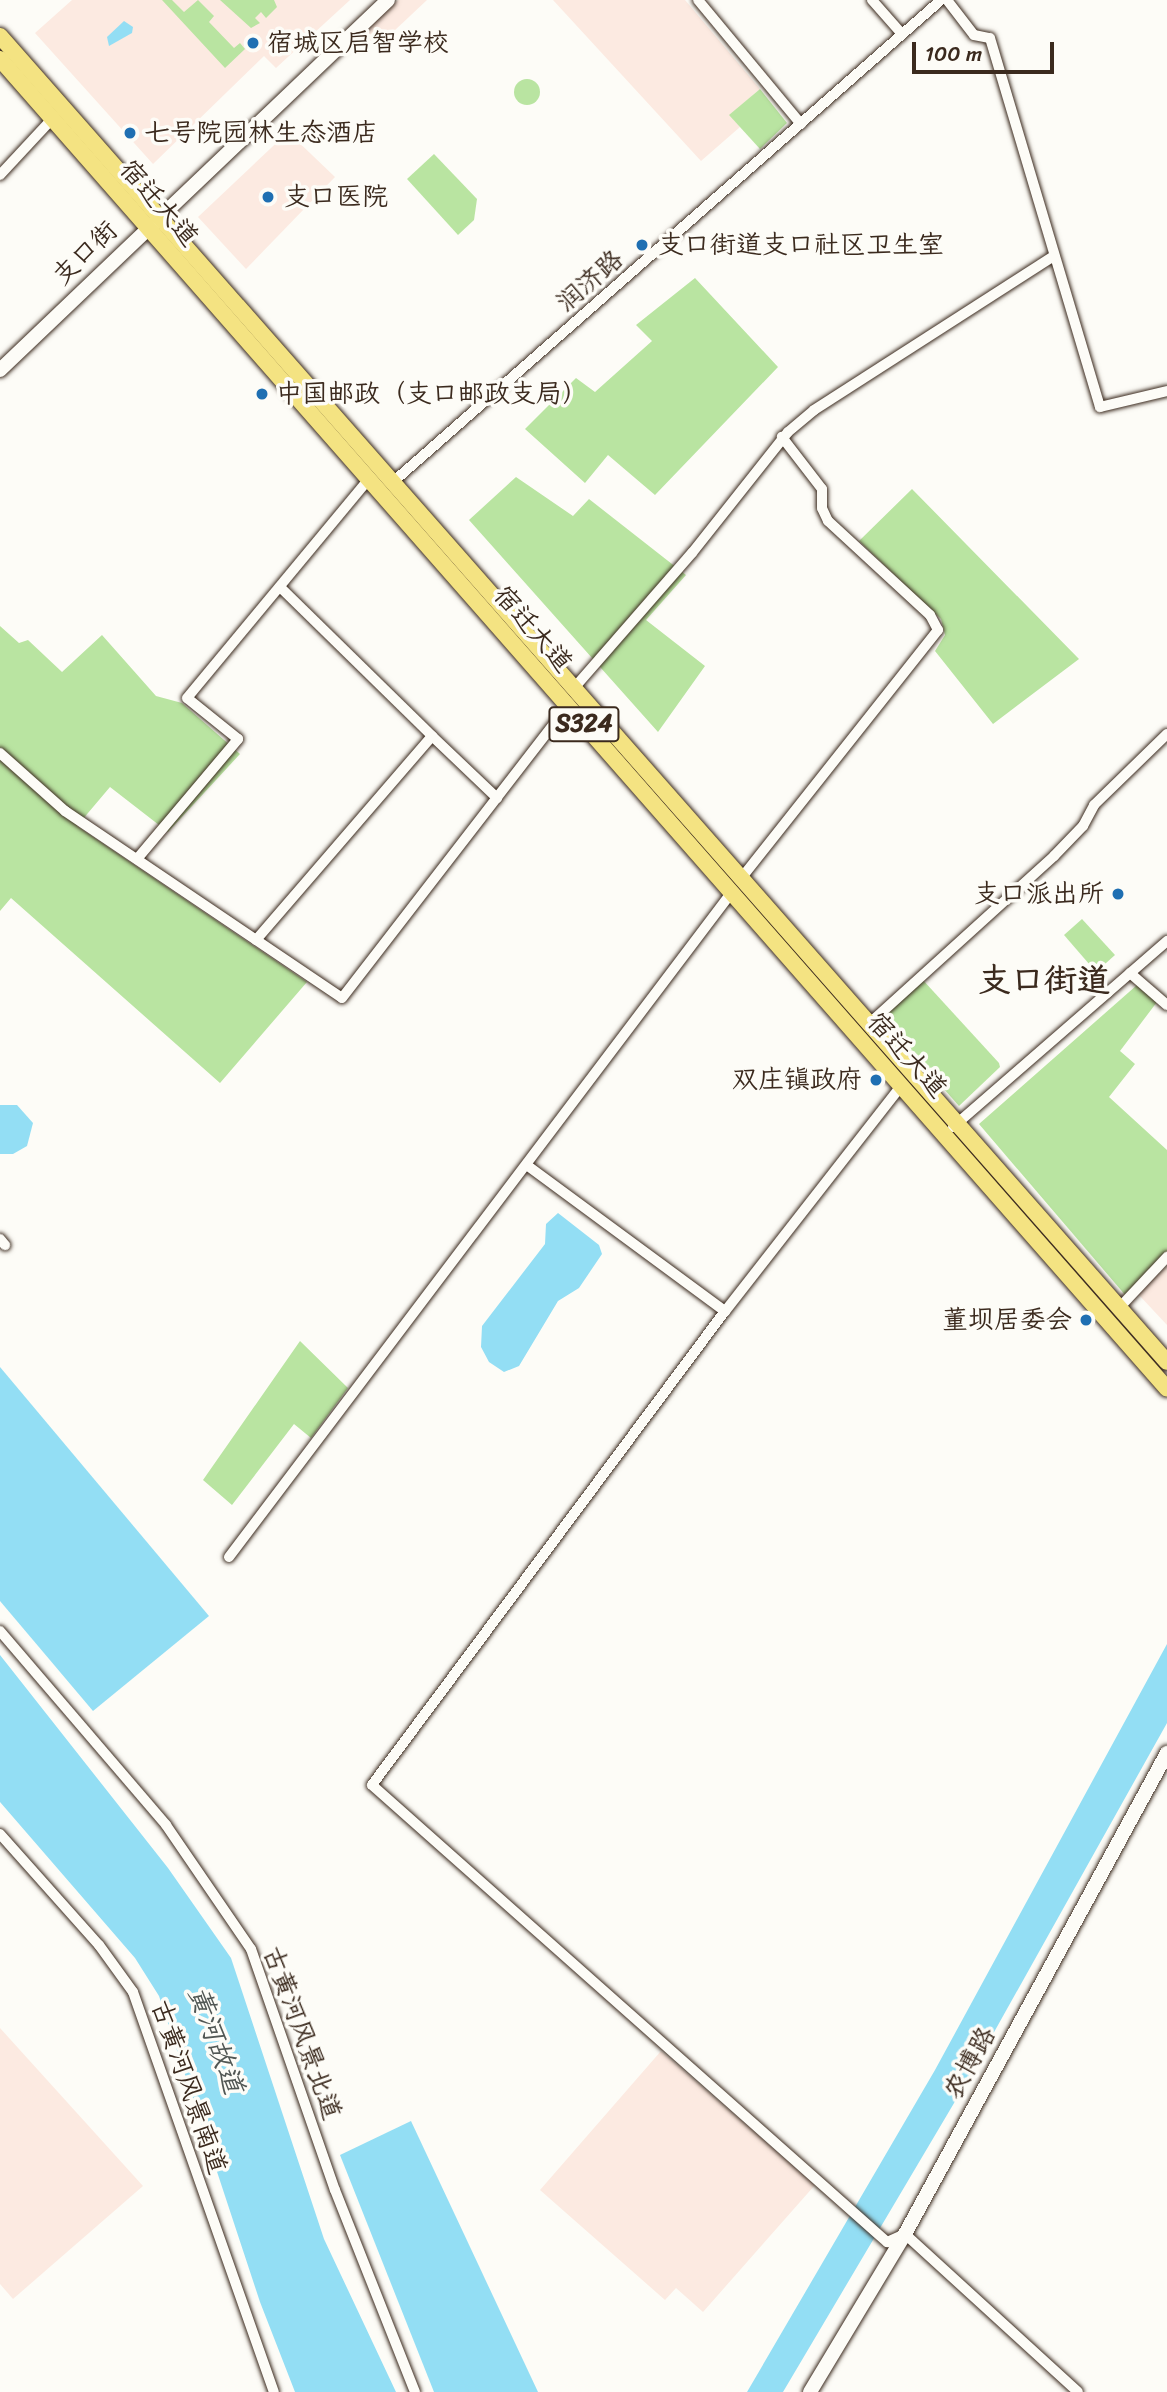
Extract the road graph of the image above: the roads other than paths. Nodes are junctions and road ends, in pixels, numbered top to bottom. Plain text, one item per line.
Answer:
1 (388, 0) edge
2 (698, 0) edge
3 (872, 0) edge
4 (941, 0) edge
5 (947, 0) edge
6 (902, 34) junction
7 (0, 36) edge
8 (0, 60) edge
9 (52, 119) junction
10 (801, 124) junction
11 (0, 175) edge
12 (153, 222) junction
13 (1054, 256) junction
14 (0, 370) edge
15 (1167, 391) edge
16 (782, 437) junction
17 (369, 480) junction
18 (393, 482) junction
19 (280, 587) junction
20 (575, 687) junction
21 (568, 706) junction
22 (1167, 734) edge
23 (432, 736) junction
24 (0, 753) edge
25 (497, 798) junction
26 (137, 859) junction
27 (743, 876) junction
28 (732, 892) junction
29 (257, 940) junction
30 (1167, 941) edge
31 (1130, 973) junction
32 (1167, 1005) edge
33 (871, 1022) junction
34 (901, 1086) junction
35 (958, 1123) junction
36 (945, 1135) junction
37 (528, 1166) junction
38 (1167, 1257) edge
39 (1120, 1307) junction
40 (725, 1311) junction
41 (1167, 1362) edge
42 (1167, 1389) edge
43 (229, 1557) dead end
44 (0, 1631) edge
45 (1167, 1753) edge
46 (0, 1834) edge
47 (905, 2234) junction
48 (274, 2392) edge
49 (415, 2392) edge
50 (810, 2392) edge
51 (1078, 2392) edge

1 - 12 street, 支口街
2 - 10 street
3 - 6 street
4 - 6 street, 润济路
5 - 13 street
6 - 10 street, 润济路
7 - 12 main road, 宿迁大道 / S324
8 - 9 main road, 宿迁大道 / S324
9 - 11 street
9 - 12 main road, 宿迁大道 / S324
10 - 18 street, 润济路
12 - 14 street, 支口街
12 - 17 main road, 宿迁大道 / S324
12 - 18 main road, 宿迁大道 / S324
13 - 15 street
13 - 16 street
16 - 20 street
16 - 27 street
17 - 19 street
17 - 21 main road, 宿迁大道 / S324
18 - 20 main road, 宿迁大道 / S324
19 - 23 street
19 - 26 street
20 - 27 main road, 宿迁大道 / S324
21 - 25 street
21 - 28 main road, 宿迁大道 / S324
22 - 33 street
23 - 25 street
23 - 29 street
24 - 26 street
25 - 29 street
26 - 29 street
27 - 33 main road, 宿迁大道 / S324
28 - 34 main road, 宿迁大道 / S324
28 - 37 street
30 - 31 street
31 - 32 street
31 - 35 street
33 - 35 main road, 宿迁大道 / S324
34 - 36 main road, 宿迁大道 / S324
34 - 40 street
35 - 36 street
35 - 39 main road, 宿迁大道 / S324
36 - 42 main road, 宿迁大道 / S324
37 - 40 street
37 - 43 street
38 - 39 street
39 - 41 main road, 宿迁大道 / S324
40 - 47 street
44 - 49 street, 古黄河风景北道
45 - 47 street, 农博路
46 - 48 street, 古黄河风景南道
47 - 50 street, 农博路
47 - 51 street

